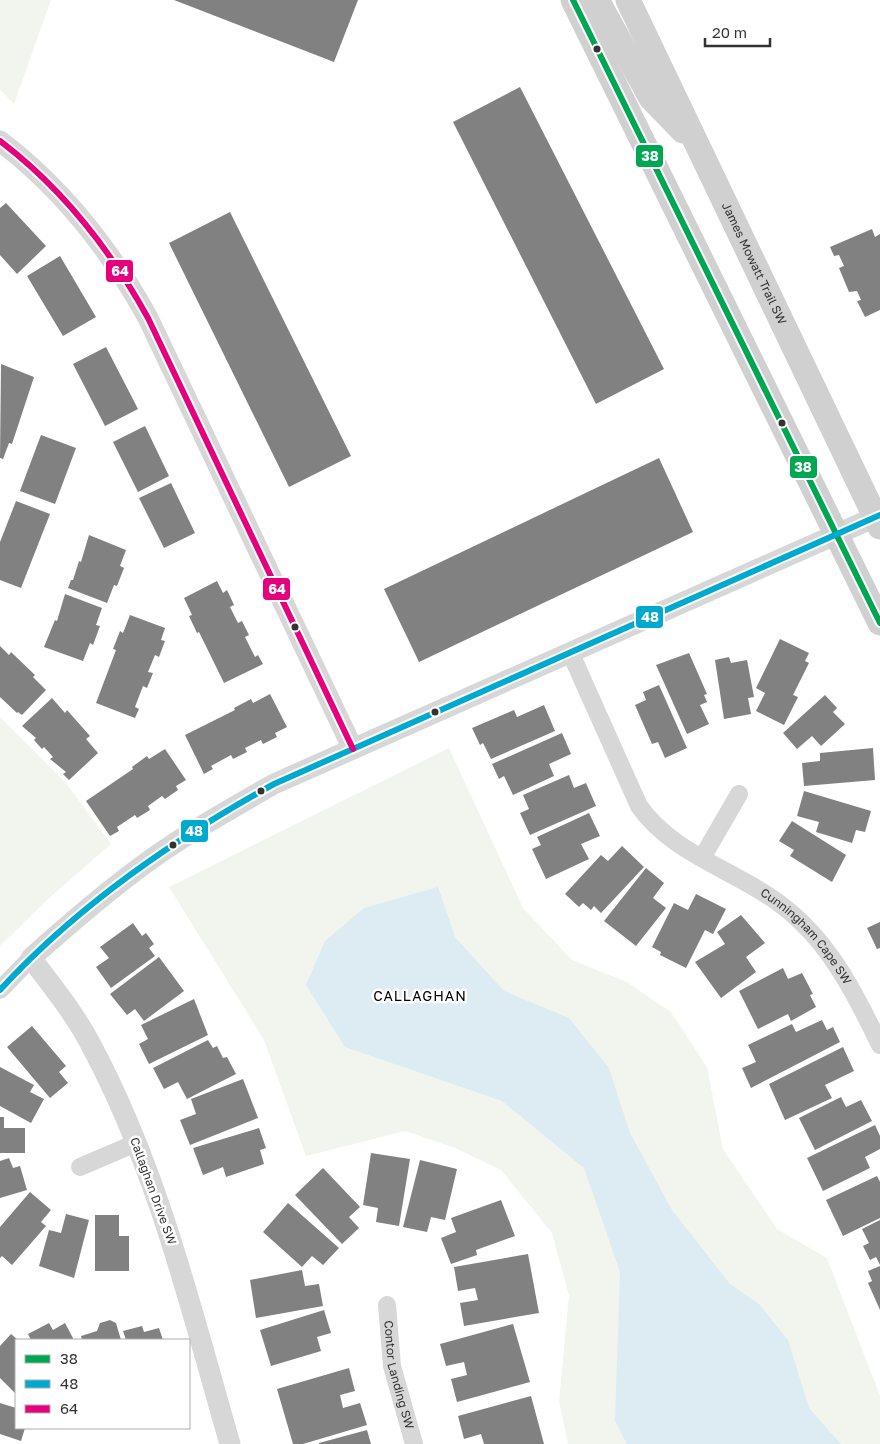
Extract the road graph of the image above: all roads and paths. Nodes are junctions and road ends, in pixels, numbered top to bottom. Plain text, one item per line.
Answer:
1 (573, 0) edge
2 (597, 0) edge
3 (628, 0) edge
4 (0, 140) edge
5 (698, 148) junction
6 (879, 520) edge
7 (838, 534) junction
8 (880, 623) edge
9 (571, 654) junction
10 (354, 748) junction
11 (739, 794) dead end
12 (702, 858) junction
13 (31, 958) junction
14 (0, 990) edge
15 (880, 1045) edge
16 (136, 1143) junction
17 (80, 1167) dead end
18 (387, 1305) dead end
19 (225, 1444) edge
20 (230, 1444) edge
21 (414, 1444) edge

1 - 7 main road
2 - 5 main road
3 - 5 main road, James Mowatt Trail SW
4 - 10 street
5 - 6 main road, James Mowatt Trail SW
6 - 7 street
7 - 8 main road
7 - 9 street
9 - 10 street
9 - 12 street, Cunningham Cape SW
10 - 13 street
11 - 12 street
12 - 15 street, Cunningham Cape SW
13 - 14 street
13 - 16 street, Callaghan Drive SW
16 - 17 street
16 - 20 street, Callaghan Drive SW
18 - 21 street, Contor Landing SW
19 - 20 street

